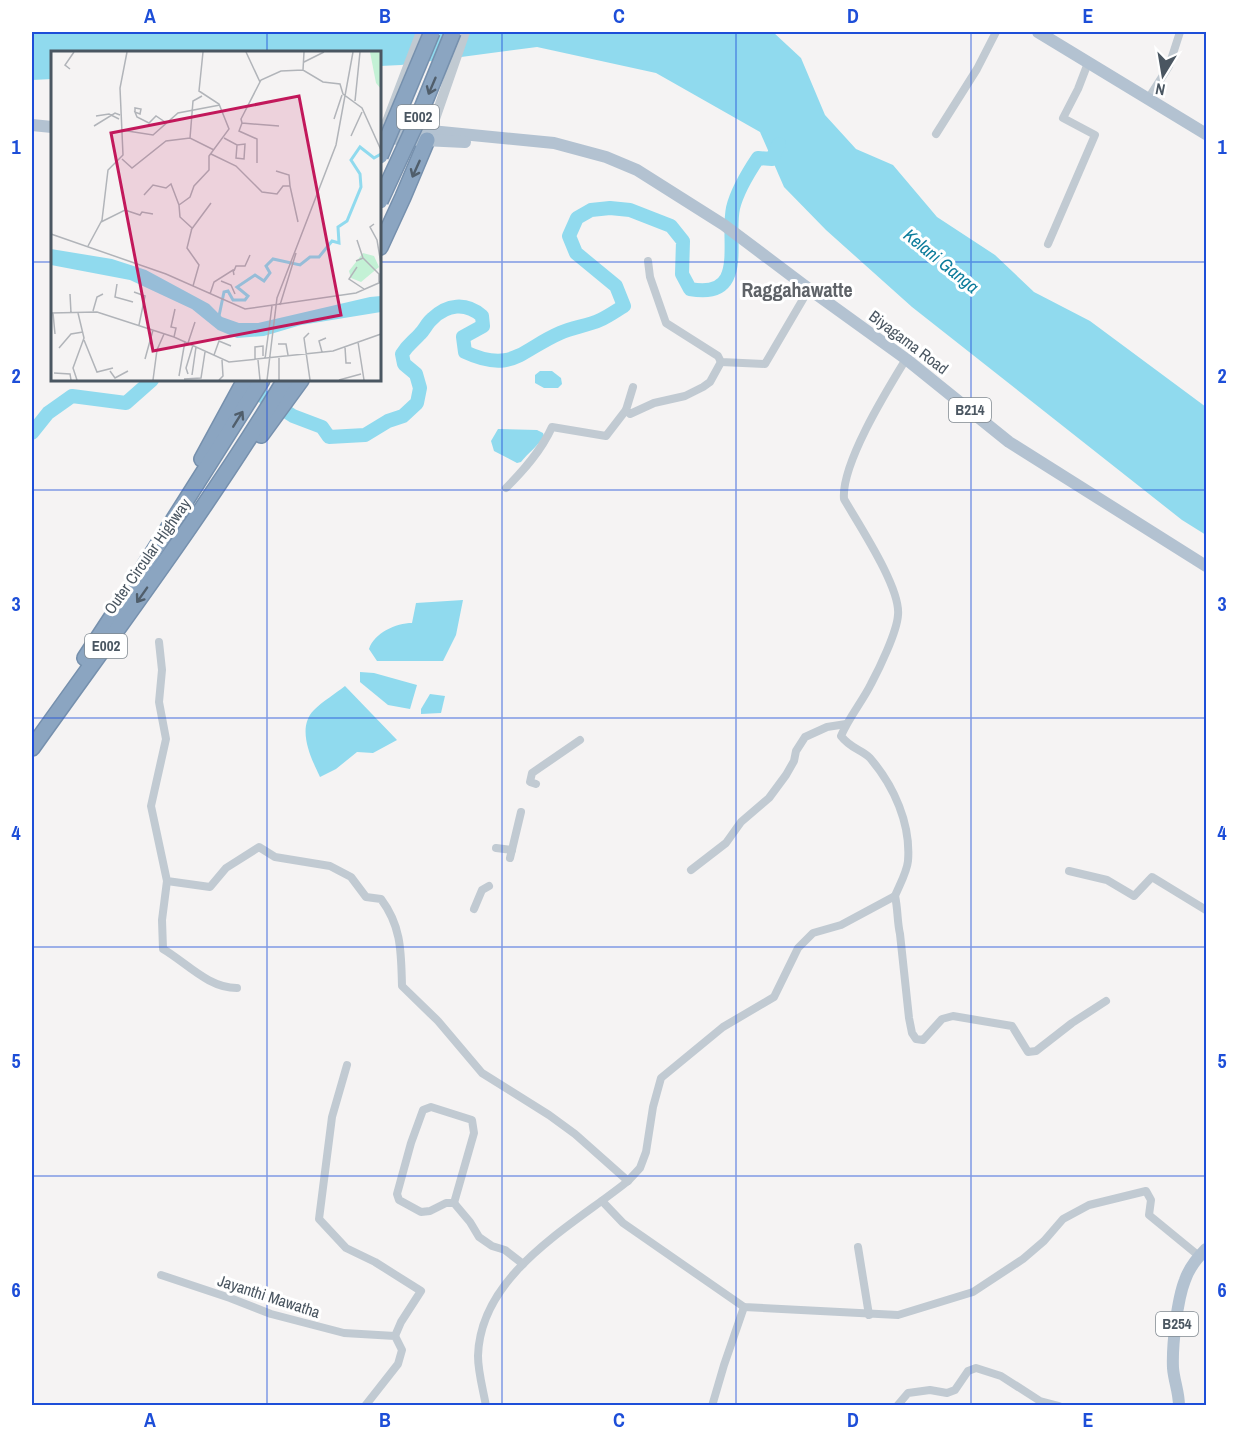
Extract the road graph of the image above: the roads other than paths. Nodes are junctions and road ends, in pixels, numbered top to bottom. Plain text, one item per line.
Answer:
1 (421, 32) edge
2 (432, 32) edge
3 (453, 32) edge
4 (465, 32) edge
5 (996, 32) edge
6 (1038, 32) edge
7 (1180, 32) edge
8 (1088, 63) junction
9 (1148, 99) junction
10 (32, 125) edge
11 (51, 127) edge
12 (381, 131) edge
13 (381, 133) edge
14 (936, 134) dead end
15 (1206, 134) edge
16 (429, 136) junction
17 (381, 154) edge
18 (381, 199) edge
19 (1048, 244) dead end
20 (381, 245) edge
21 (648, 261) dead end
22 (809, 289) junction
23 (906, 359) junction
24 (721, 362) junction
25 (244, 381) edge
26 (261, 381) edge
27 (284, 381) edge
28 (301, 381) edge
29 (633, 387) dead end
30 (626, 410) junction
31 (506, 488) dead end
32 (161, 539) junction
33 (176, 547) junction
34 (1206, 566) edge
35 (159, 642) dead end
36 (846, 724) junction
37 (580, 740) dead end
38 (33, 741) edge
39 (536, 784) dead end
40 (521, 812) dead end
41 (496, 848) dead end
42 (691, 870) dead end
43 (1069, 871) dead end
44 (166, 881) junction
45 (489, 886) dead end
46 (895, 896) junction
47 (474, 909) dead end
48 (1206, 910) edge
49 (237, 988) dead end
50 (1106, 1001) dead end
51 (347, 1065) dead end
52 (628, 1181) junction
53 (602, 1202) junction
54 (454, 1203) junction
55 (858, 1247) dead end
56 (1203, 1253) edge
57 (523, 1264) junction
58 (161, 1275) dead end
59 (744, 1307) junction
60 (869, 1315) junction
61 (395, 1336) junction
62 (365, 1406) edge
63 (486, 1406) edge
64 (712, 1406) edge
65 (897, 1406) edge
66 (1059, 1406) edge
67 (1179, 1406) edge

1 - 12 street
2 - 17 highway, E002, bridge
3 -> 18 highway, E002, bridge
4 - 16 street
5 - 14 street
6 - 8 main road
7 - 9 street
8 - 9 main road
8 - 19 street
9 - 15 main road
10 - 11 main road
13 - 16 main road, Biyagama Road / B214
16 -> 20 highway
16 - 22 main road, Biyagama Road / B214
21 - 24 street
22 - 23 main road, Biyagama Road / B214
22 - 24 street
23 - 34 main road, Biyagama Road / B214
23 - 36 street
24 - 30 street
25 - 32 highway
32 -> 26 highway, Outer Circular Highway / E002
27 - 33 highway, Outer Circular Highway / E002
28 - 33 highway
29 - 30 street
30 - 31 street
32 - 38 highway, Outer Circular Highway / E002
33 -> 38 highway, Outer Circular Highway / E002
35 - 44 street
36 - 42 street
36 - 46 street
37 - 39 street
40 - 41 street
43 - 48 street
44 - 49 street
44 - 52 street
45 - 47 street
46 - 50 street
46 - 52 street
51 - 61 street
52 - 53 street
53 - 57 street
53 - 59 street
54 - 54 street
54 - 57 street
55 - 60 street
56 - 60 street
56 - 67 main road, B254
57 - 63 street
58 - 61 street, Jayanthi Mawatha
59 - 60 street
59 - 64 street
61 - 62 street
65 - 66 street

